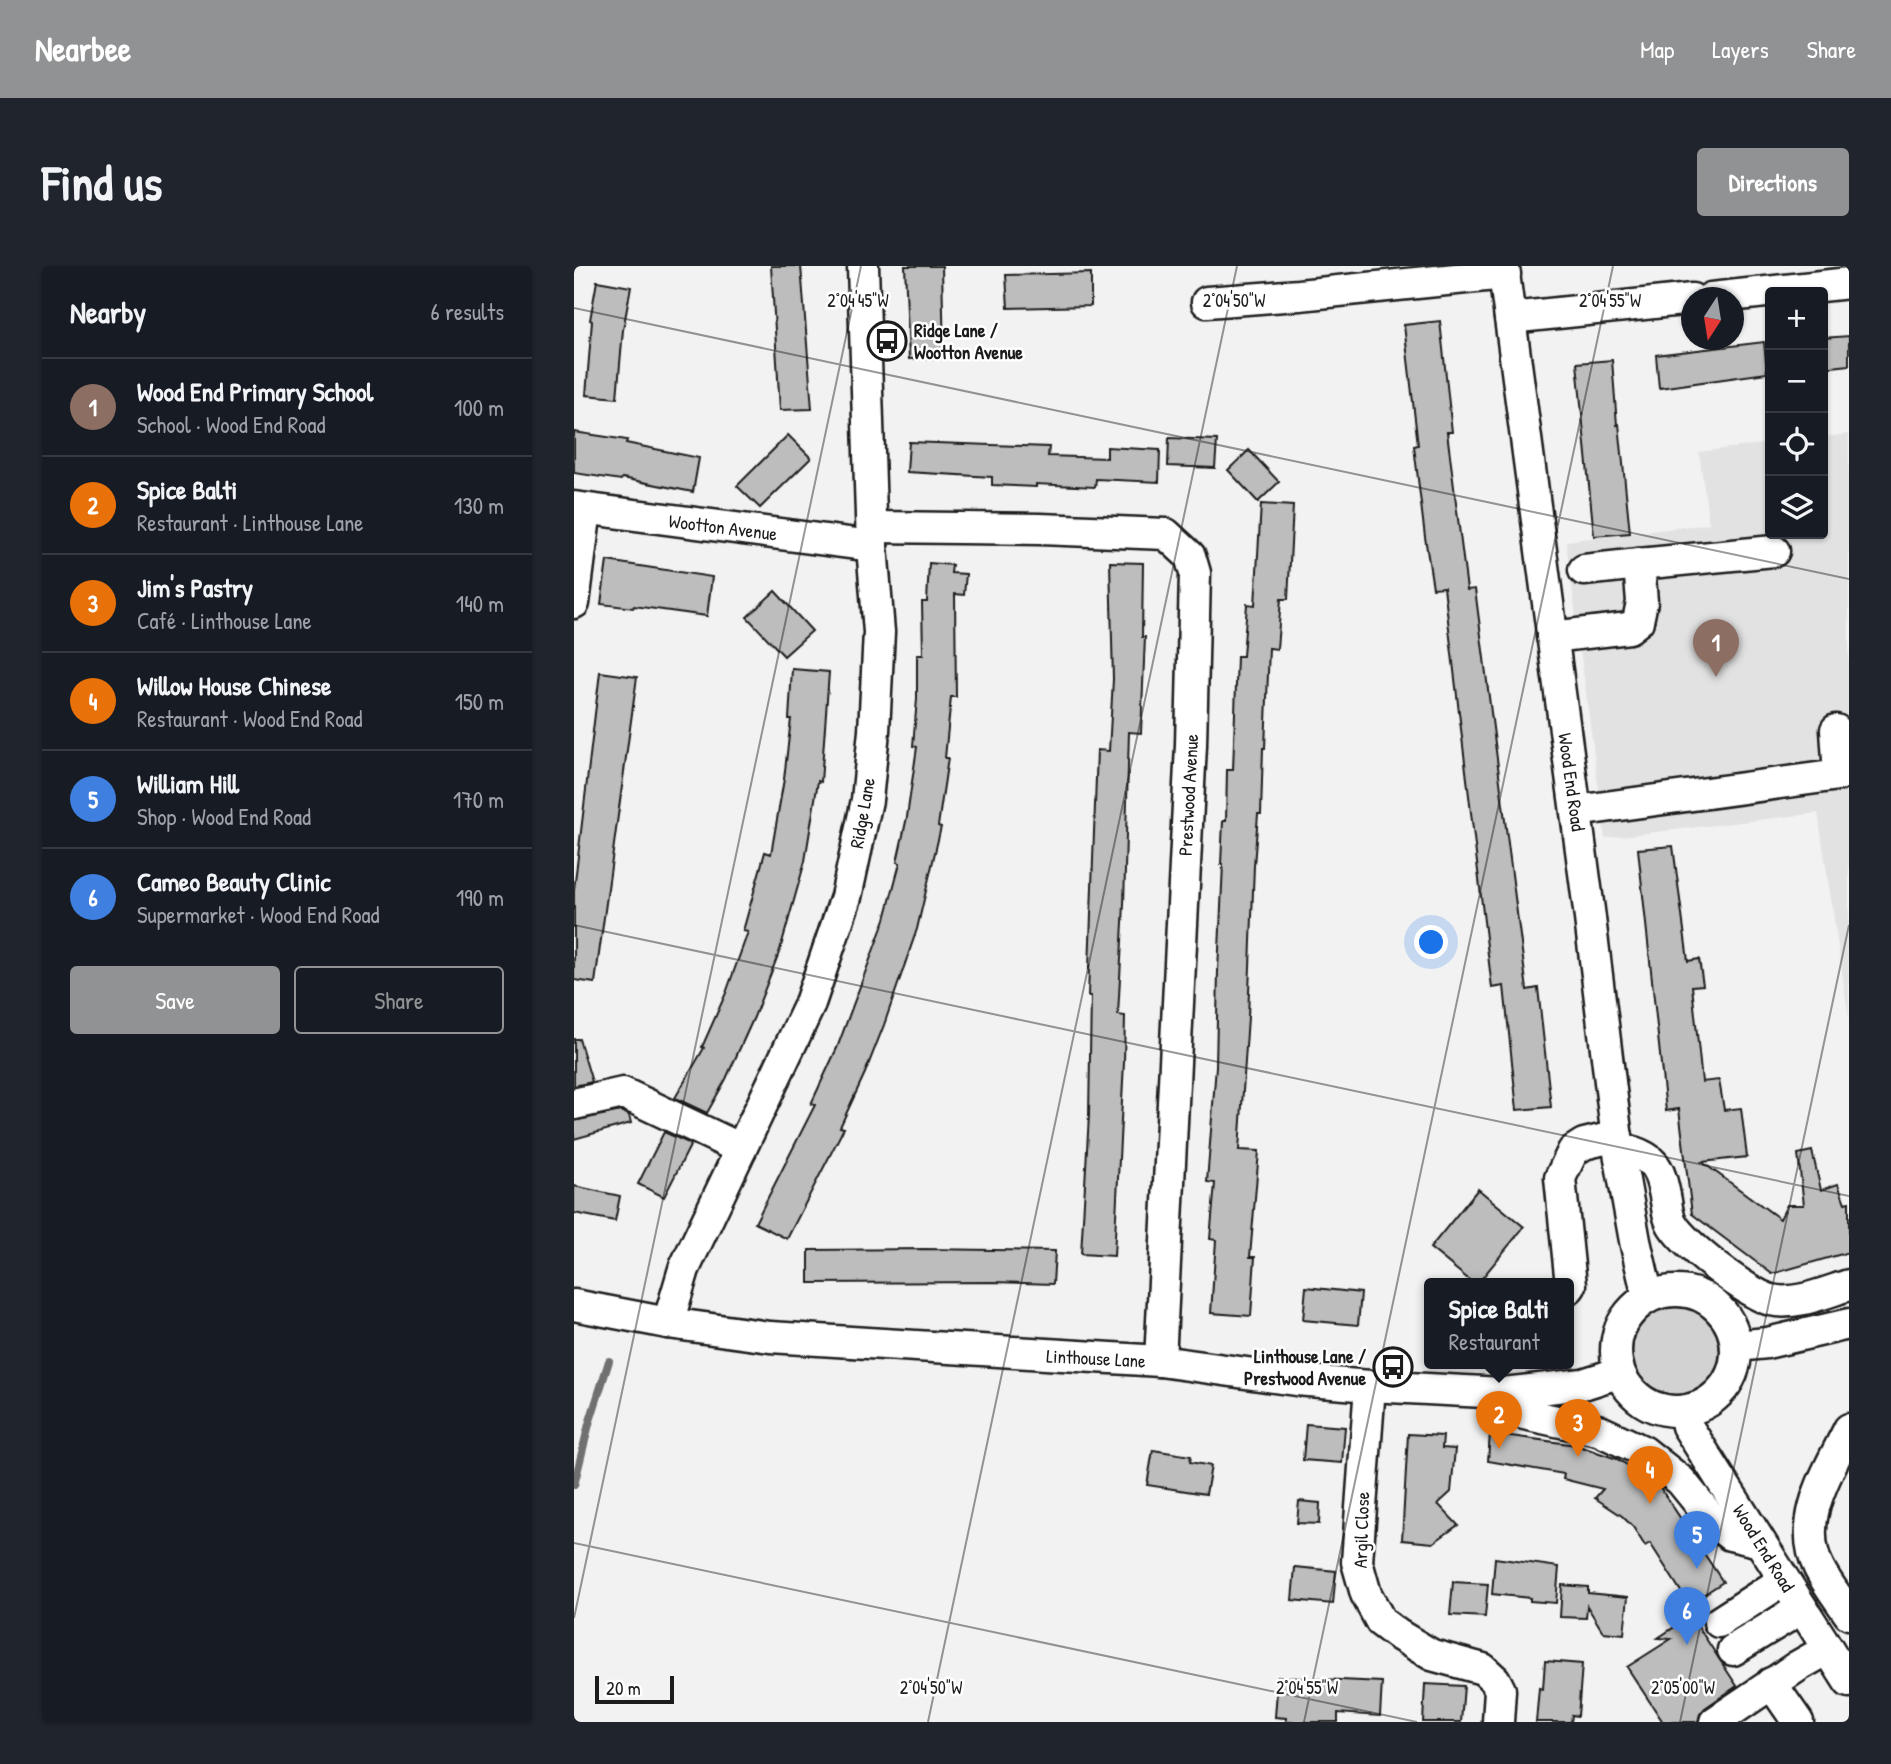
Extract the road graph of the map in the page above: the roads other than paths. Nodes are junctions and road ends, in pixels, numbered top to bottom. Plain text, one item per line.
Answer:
1 (863, 266) edge
2 (1504, 270) edge
3 (1849, 283) edge
4 (1744, 294) edge
5 (1681, 300) edge
6 (1207, 302) dead end
7 (1510, 318) junction
8 (580, 508) edge
9 (872, 537) junction
10 (1774, 551) dead end
11 (1639, 564) junction
12 (1584, 569) dead end
13 (574, 603) edge
14 (1552, 637) junction
15 (1836, 730) dead end
16 (1576, 811) junction
17 (574, 1104) edge
18 (1617, 1141) junction
19 (741, 1149) junction
20 (1570, 1278) edge
21 (1849, 1285) edge
22 (1648, 1297) junction
23 (574, 1305) edge
24 (668, 1323) junction
25 (1849, 1324) edge
26 (1736, 1346) junction
27 (1160, 1362) junction
28 (1618, 1373) junction
29 (1557, 1375) edge
30 (1370, 1386) junction
31 (1503, 1394) junction
32 (1684, 1412) junction
33 (1849, 1429) edge
34 (1760, 1542) junction
35 (1784, 1580) junction
36 (1802, 1608) junction
37 (1849, 1614) edge
38 (1719, 1622) dead end
39 (1828, 1649) junction
40 (1734, 1650) dead end
41 (1849, 1682) edge
42 (1771, 1683) junction
43 (1498, 1722) edge
44 (1714, 1722) edge
45 (1798, 1722) edge

1 - 9 street, Ridge Lane
2 - 6 street
2 - 7 street, Wood End Road
3 - 4 street
5 - 7 street
7 - 14 street, Wood End Road
8 - 9 street, Wootton Avenue
8 - 13 street
9 - 19 street, Ridge Lane
9 - 27 street, Prestwood Avenue
10 - 11 street
11 - 12 street
11 - 14 street
14 - 16 street, Wood End Road
15 - 16 street
16 - 18 street, Wood End Road
17 - 19 street
18 - 20 street
18 - 21 street
18 - 22 street, Wood End Road
19 - 24 street, Ridge Lane
22 - 26 street
22 - 28 street
23 - 24 street, Linthouse Lane
24 - 27 street, Linthouse Lane
25 - 26 street
26 - 32 street
27 - 30 street, Linthouse Lane
28 - 29 street, Linthouse Lane
28 - 32 street
29 - 31 street, Linthouse Lane
30 - 31 street, Linthouse Lane
30 - 43 street, Argil Close
31 - 34 street
32 - 34 street, Wood End Road
33 - 37 street
34 - 35 street, Wood End Road
35 - 36 street, Wood End Road
35 - 38 street
36 - 39 street, Wood End Road
36 - 40 street
39 - 41 street, Wood End Road
39 - 42 street
42 - 44 street
42 - 45 street

